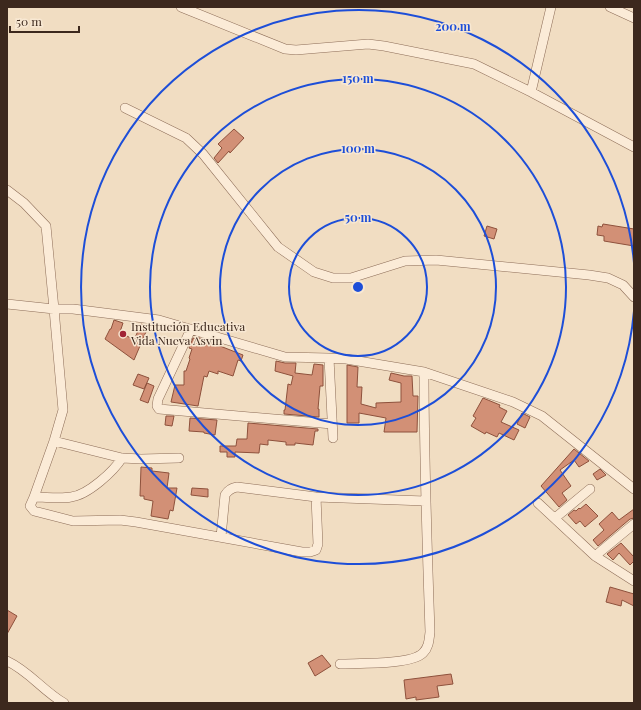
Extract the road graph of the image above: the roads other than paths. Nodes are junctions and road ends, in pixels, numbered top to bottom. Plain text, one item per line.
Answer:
1 (181, 7) edge
2 (551, 7) edge
3 (610, 7) edge
4 (634, 18) edge
5 (531, 92) junction
6 (125, 108) dead end
7 (634, 147) edge
8 (7, 190) edge
9 (634, 297) edge
10 (7, 304) edge
11 (54, 309) junction
12 (191, 329) junction
13 (329, 358) junction
14 (424, 372) junction
15 (332, 424) junction
16 (333, 438) dead end
17 (54, 441) junction
18 (122, 458) junction
19 (179, 458) dead end
20 (590, 489) dead end
21 (634, 489) edge
22 (34, 497) junction
23 (316, 497) junction
24 (425, 501) junction
25 (538, 503) dead end
26 (555, 518) junction
27 (634, 524) edge
28 (221, 537) junction
29 (595, 556) junction
30 (634, 581) edge
31 (7, 661) edge
32 (340, 664) dead end
33 (64, 703) edge

1 - 5 street
2 - 5 street
3 - 4 street
5 - 7 street
6 - 9 street
8 - 11 street
10 - 11 street
11 - 12 street
11 - 17 street
12 - 13 street
12 - 15 street
13 - 14 street
13 - 15 street
14 - 21 street
14 - 24 street
15 - 16 street
17 - 18 street
17 - 22 street
18 - 19 street
18 - 22 street
20 - 26 street
22 - 28 street
23 - 24 street
23 - 28 street
23 - 28 street
24 - 32 street
25 - 26 street
26 - 29 street
27 - 29 street
29 - 30 street
31 - 33 street

